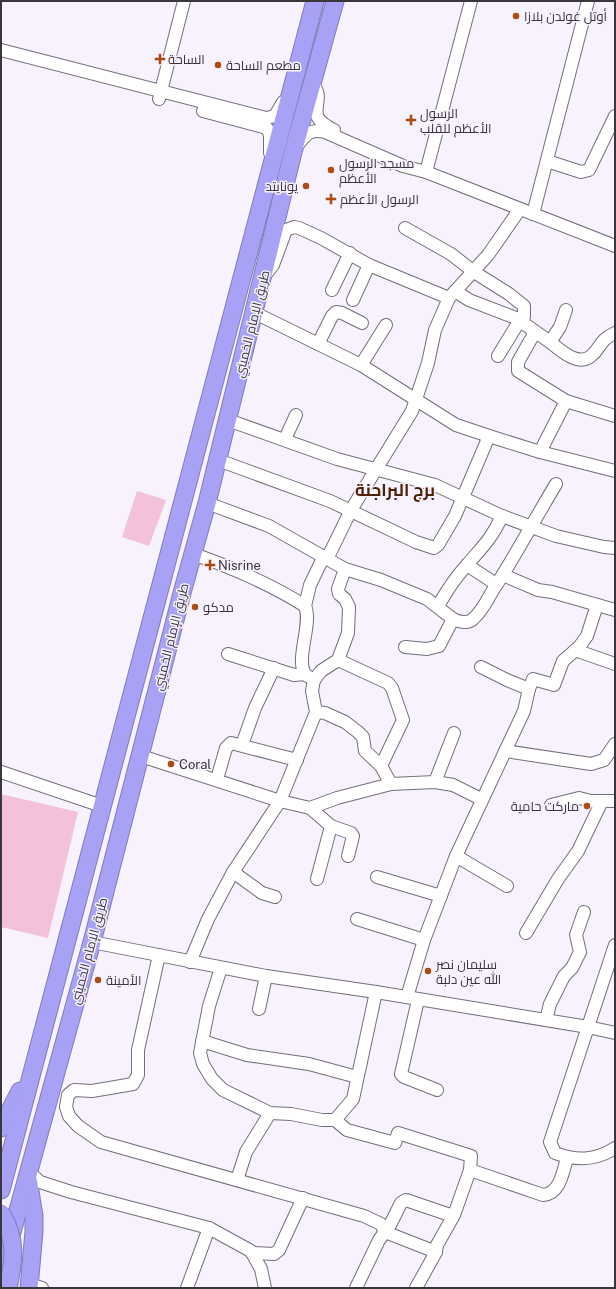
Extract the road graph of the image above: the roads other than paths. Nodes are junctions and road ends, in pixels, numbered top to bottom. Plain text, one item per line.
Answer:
1 (184, 1) edge
2 (315, 1) edge
3 (334, 1) edge
4 (472, 1) edge
5 (588, 1) edge
6 (1, 50) edge
7 (1, 56) edge
8 (295, 80) junction
9 (312, 83) junction
10 (160, 96) junction
11 (615, 116) edge
12 (320, 127) junction
13 (293, 152) junction
14 (546, 162) junction
15 (273, 165) junction
16 (425, 172) junction
17 (520, 209) junction
18 (533, 214) junction
19 (405, 228) dead end
20 (615, 246) edge
21 (350, 253) junction
22 (369, 264) junction
23 (474, 272) junction
24 (263, 277) junction
25 (332, 290) dead end
26 (452, 294) junction
27 (353, 300) dead end
28 (566, 310) dead end
29 (255, 313) junction
30 (520, 320) junction
31 (362, 323) dead end
32 (386, 325) dead end
33 (535, 332) junction
34 (615, 333) edge
35 (550, 342) junction
36 (318, 344) junction
37 (498, 356) dead end
38 (361, 364) junction
39 (417, 399) junction
40 (566, 401) junction
41 (296, 415) dead end
42 (615, 415) edge
43 (228, 420) junction
44 (489, 436) junction
45 (285, 440) junction
46 (540, 452) junction
47 (218, 460) junction
48 (377, 470) junction
49 (615, 471) edge
50 (556, 484) dead end
51 (463, 498) junction
52 (208, 503) junction
53 (351, 510) junction
54 (502, 516) junction
55 (531, 527) junction
56 (615, 548) edge
57 (168, 557) junction
58 (192, 558) junction
59 (325, 558) junction
60 (467, 565) junction
61 (345, 569) junction
62 (500, 580) junction
63 (156, 601) junction
64 (598, 605) junction
65 (178, 606) junction
66 (305, 606) junction
67 (438, 606) junction
68 (615, 610) edge
69 (453, 619) junction
70 (405, 647) dead end
71 (575, 650) junction
72 (228, 654) dead end
73 (338, 660) junction
74 (615, 664) edge
75 (481, 667) dead end
76 (274, 668) junction
77 (310, 677) junction
78 (529, 689) junction
79 (316, 712) junction
80 (454, 733) dead end
81 (615, 744) edge
82 (242, 745) junction
83 (505, 750) junction
84 (141, 756) junction
85 (297, 760) junction
86 (381, 766) junction
87 (1, 772) edge
88 (216, 779) junction
89 (434, 782) junction
90 (391, 784) junction
91 (481, 799) junction
92 (280, 801) junction
93 (602, 801) junction
94 (615, 801) edge
95 (551, 805) dead end
96 (102, 806) junction
97 (310, 808) junction
98 (330, 826) junction
99 (348, 856) dead end
100 (456, 856) junction
101 (232, 872) junction
102 (376, 877) dead end
103 (317, 879) dead end
104 (508, 886) dead end
105 (441, 896) junction
106 (275, 897) dead end
107 (584, 912) dead end
108 (357, 919) dead end
109 (526, 933) dead end
110 (424, 940) junction
111 (92, 942) junction
112 (615, 945) edge
113 (159, 955) junction
114 (190, 962) junction
115 (221, 968) junction
116 (266, 976) junction
117 (376, 992) junction
118 (412, 999) junction
119 (259, 1009) dead end
120 (546, 1020) junction
121 (588, 1027) junction
122 (615, 1033) edge
123 (202, 1041) junction
124 (32, 1073) junction
125 (357, 1076) junction
126 (437, 1090) dead end
127 (270, 1113) junction
128 (335, 1120) junction
129 (1, 1128) edge
130 (15, 1139) junction
131 (37, 1145) junction
132 (615, 1148) edge
133 (567, 1158) junction
134 (470, 1170) junction
135 (28, 1173) junction
136 (237, 1180) junction
137 (1, 1190) edge
138 (303, 1198) junction
139 (1, 1213) edge
140 (453, 1216) junction
141 (209, 1228) junction
142 (385, 1232) junction
143 (436, 1252) junction
144 (252, 1253) junction
145 (1, 1272) edge
146 (30, 1287) edge
147 (8, 1288) edge
148 (187, 1288) edge
149 (265, 1288) edge
150 (356, 1288) edge
151 (416, 1288) edge

1 - 10 street
2 - 8 highway, طريق الإمام الخميني
3 - 9 highway, طريق الإمام الخميني
4 - 16 street
5 - 14 street
6 - 10 street
7 - 10 street
8 - 10 street
8 - 15 highway, طريق الإمام الخميني
9 - 12 street
9 - 13 highway, طريق الإمام الخميني
10 - 15 street
11 - 14 street
12 - 13 street
12 - 16 street
13 - 24 highway, طريق الإمام الخميني
14 - 18 street
15 - 57 highway, طريق الإمام الخميني
16 - 17 street
17 - 18 street
17 - 23 street
18 - 20 street
19 - 23 street
21 - 22 street
21 - 24 street
21 - 25 street
22 - 26 street
22 - 27 street
23 - 26 street
23 - 30 street
24 - 29 highway, طريق الإمام الخميني
26 - 30 street
26 - 39 street
28 - 35 street
29 - 36 street
29 - 43 highway, طريق الإمام الخميني
30 - 33 street
30 - 37 street
31 - 36 street
32 - 38 street
33 - 35 street
33 - 40 street
34 - 35 street
36 - 38 street
38 - 39 street
39 - 44 street
39 - 48 street
40 - 42 street
40 - 46 street
41 - 45 street
43 - 45 street
43 - 47 highway, طريق الإمام الخميني
44 - 46 street
44 - 51 street
45 - 48 street
46 - 49 street
47 - 52 highway, طريق الإمام الخميني
47 - 53 street
48 - 51 street
48 - 53 street
50 - 55 street
51 - 53 street
51 - 54 street
52 - 58 highway, طريق الإمام الخميني
52 - 59 street
53 - 59 street
54 - 55 street
54 - 60 street
55 - 56 street
55 - 62 street
57 - 58 highway
57 - 63 highway, طريق الإمام الخميني
58 - 65 highway, طريق الإمام الخميني
58 - 66 street
59 - 61 street
59 - 66 street
60 - 62 street
60 - 67 street
61 - 67 street
61 - 73 street
62 - 64 street
62 - 69 street
63 - 65 highway
63 - 96 highway, طريق الإمام الخميني
64 - 68 street
64 - 71 street
65 - 84 highway, طريق الإمام الخميني
66 - 77 street
67 - 69 street
69 - 70 street
71 - 74 street
71 - 78 street
72 - 76 street
73 - 77 street
73 - 86 street
75 - 78 street
76 - 77 street
76 - 82 street
77 - 79 street
78 - 83 street
79 - 85 street
79 - 86 street
80 - 89 street
81 - 83 street
82 - 85 street
82 - 88 street
83 - 91 street
84 - 88 street
84 - 111 highway, طريق الإمام الخميني
85 - 92 street
86 - 90 street
87 - 96 street
88 - 92 street
89 - 90 street
89 - 91 street
90 - 97 street
91 - 100 street
92 - 97 street
92 - 101 street
93 - 94 street
93 - 95 street
93 - 109 street
96 - 124 highway, طريق الإمام الخميني
97 - 98 street
98 - 99 street
98 - 103 street
100 - 104 street
100 - 105 street
101 - 106 street
101 - 114 street
102 - 105 street
105 - 110 street
107 - 120 street
108 - 110 street
110 - 118 street
111 - 113 street
111 - 131 highway, طريق الإمام الخميني
112 - 121 street
113 - 114 street
113 - 136 street
114 - 115 street
115 - 116 street
115 - 123 street
116 - 117 street
116 - 119 street
117 - 118 street
117 - 125 street
118 - 120 street
118 - 126 street
120 - 121 street
121 - 122 street
121 - 133 street
123 - 125 street
123 - 127 street
124 - 129 highway
124 - 130 highway, طريق الإمام الخميني
125 - 128 street
127 - 128 street
127 - 136 street
128 - 134 street
130 - 131 highway
130 - 137 highway, طريق الإمام الخميني
131 - 135 highway, طريق الإمام الخميني
132 - 133 street
133 - 134 street
134 - 140 street
135 - 141 street
135 - 145 highway, طريق الإمام الخميني
135 - 146 highway
136 - 138 street
138 - 142 street
138 - 144 street
139 - 147 highway, bridge
140 - 142 street
140 - 143 street
141 - 144 street
141 - 148 street
142 - 143 street
142 - 150 street
143 - 151 street
144 - 149 street

